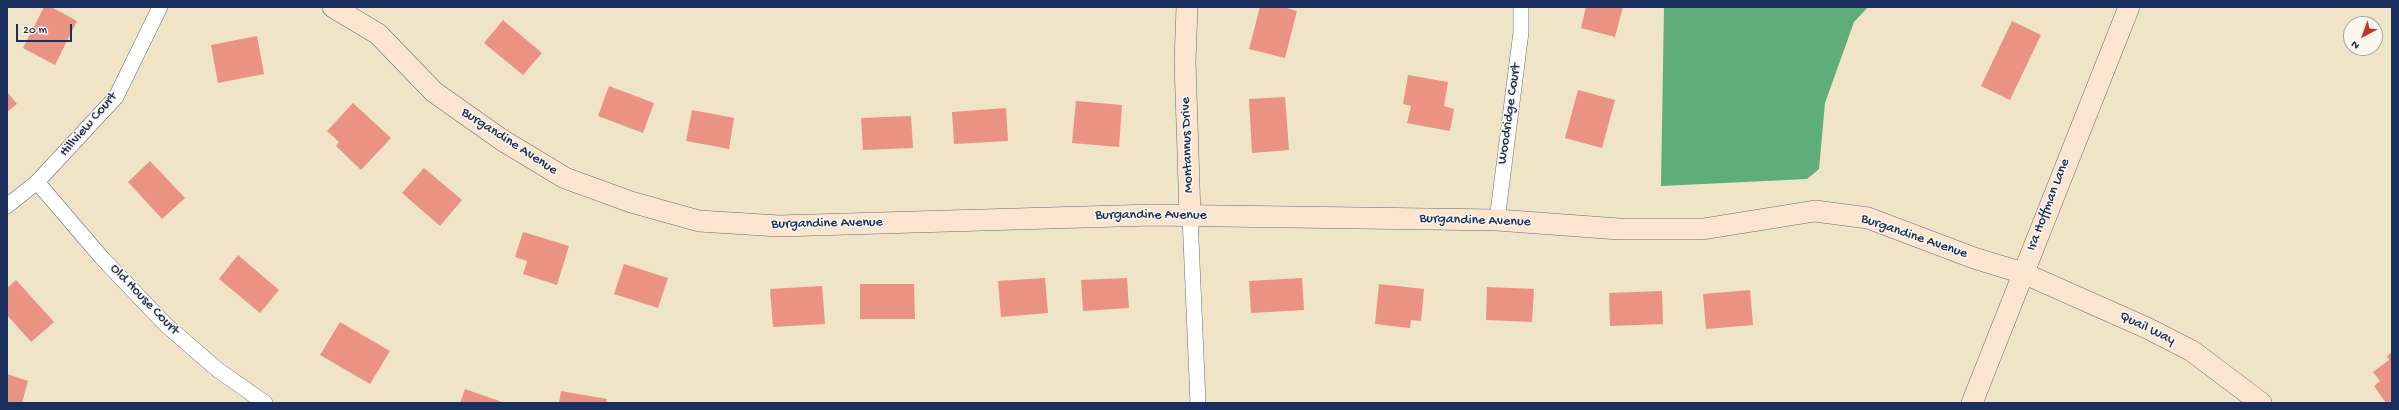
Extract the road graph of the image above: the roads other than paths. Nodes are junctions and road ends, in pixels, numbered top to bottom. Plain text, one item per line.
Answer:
1 (160, 7) edge
2 (333, 7) edge
3 (1187, 7) edge
4 (1521, 7) edge
5 (2129, 7) edge
6 (37, 182) junction
7 (7, 206) edge
8 (1190, 216) junction
9 (1497, 220) junction
10 (2023, 273) junction
11 (265, 403) edge
12 (1198, 403) edge
13 (1972, 403) edge
14 (2261, 403) edge

1 - 6 street, Hillview Court
2 - 8 street, Burgandine Avenue
3 - 8 street, Montannus Drive
4 - 9 street, Woodridge Court
5 - 10 street, Ira Hoffman Lane
6 - 7 street, Hillview Court
6 - 11 street, Old House Court
8 - 9 street, Burgandine Avenue
8 - 12 street, Montannus Drive
9 - 10 street, Burgandine Avenue
10 - 13 street, Ira Hoffman Lane
10 - 14 street, Quail Way

